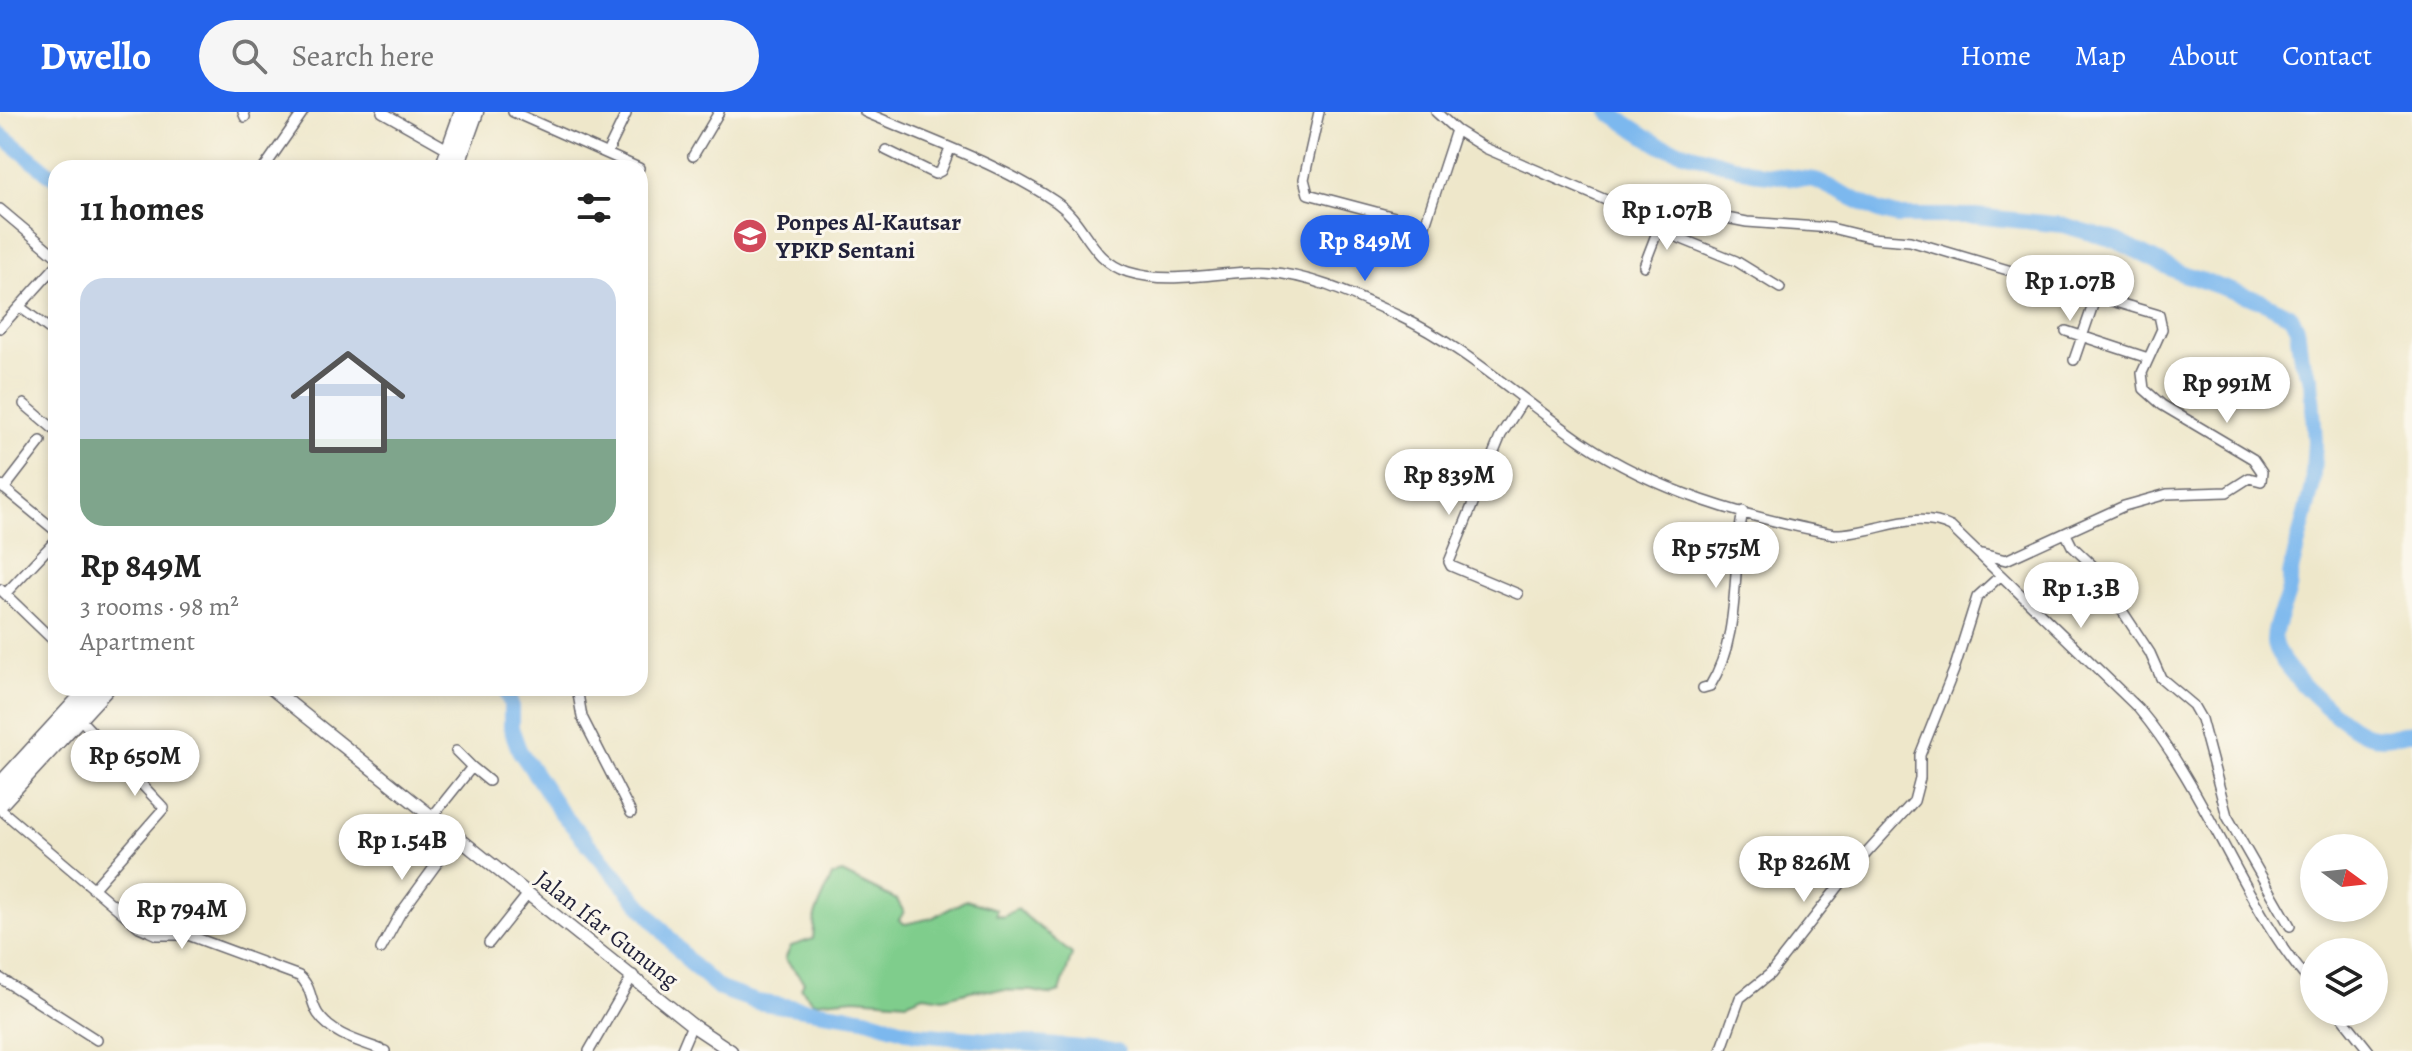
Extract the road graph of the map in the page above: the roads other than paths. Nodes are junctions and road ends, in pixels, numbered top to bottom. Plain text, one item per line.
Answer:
1 (303, 112) edge
2 (382, 112) edge
3 (463, 112) edge
4 (475, 112) edge
5 (513, 112) edge
6 (719, 112) edge
7 (865, 112) edge
8 (1319, 112) edge
9 (1436, 112) edge
10 (626, 114) dead end
11 (1456, 130) junction
12 (950, 149) junction
13 (886, 150) dead end
14 (607, 153) junction
15 (693, 156) dead end
16 (455, 158) edge
17 (270, 160) edge
18 (622, 160) edge
19 (0, 209) edge
20 (1643, 216) junction
21 (1425, 225) junction
22 (1659, 227) junction
23 (1420, 240) dead end
24 (48, 249) edge
25 (1644, 266) dead end
26 (48, 275) edge
27 (1780, 288) dead end
28 (2096, 296) junction
29 (20, 307) junction
30 (0, 328) edge
31 (48, 328) edge
32 (2066, 331) dead end
33 (2083, 336) junction
34 (2148, 358) junction
35 (2074, 360) dead end
36 (1524, 399) junction
37 (24, 404) dead end
38 (48, 424) edge
39 (41, 441) dead end
40 (2, 487) edge
41 (1743, 511) junction
42 (48, 524) edge
43 (2066, 534) junction
44 (48, 548) edge
45 (1982, 554) junction
46 (2006, 560) junction
47 (1999, 574) junction
48 (2, 592) edge
49 (1518, 594) dead end
50 (48, 635) edge
51 (1703, 688) dead end
52 (93, 696) edge
53 (281, 696) edge
54 (578, 696) edge
55 (75, 714) junction
56 (456, 751) dead end
57 (472, 767) junction
58 (489, 781) dead end
59 (0, 786) edge
60 (0, 806) edge
61 (631, 813) dead end
62 (432, 817) junction
63 (457, 836) junction
64 (93, 889) junction
65 (528, 894) junction
66 (2290, 926) dead end
67 (489, 943) dead end
68 (381, 949) dead end
69 (2300, 967) edge
70 (633, 975) junction
71 (0, 978) edge
72 (692, 1025) junction
73 (2349, 1026) edge
74 (97, 1040) dead end
75 (366, 1047) edge
76 (385, 1051) edge
77 (589, 1051) edge
78 (681, 1051) edge
79 (731, 1051) edge
80 (1721, 1051) edge
81 (2369, 1051) edge

1 - 17 street
2 - 16 street
3 - 16 highway
4 - 16 highway
5 - 14 street
6 - 15 street
7 - 12 street
8 - 21 street
9 - 11 street
10 - 14 street
11 - 20 street
11 - 21 street
12 - 13 street
12 - 36 street
14 - 18 street
19 - 24 street
20 - 22 street
20 - 28 street
21 - 23 street
22 - 25 street
22 - 27 street
26 - 29 street
28 - 33 street
28 - 34 street
29 - 30 street
29 - 31 street
32 - 33 street
33 - 34 street
33 - 35 street
34 - 43 street
36 - 41 street
36 - 49 street
37 - 38 street
39 - 40 street
40 - 42 street
41 - 45 street
41 - 51 street
43 - 46 street
43 - 66 street
44 - 48 street
45 - 46 street
45 - 47 street
46 - 47 street
47 - 69 street
47 - 80 street
48 - 50 street
52 - 55 highway
53 - 62 street, Jalan Ifar Gunung
54 - 61 street
55 - 59 highway
55 - 60 highway
55 - 64 street
56 - 57 street
57 - 58 street
57 - 62 street
60 - 64 street
62 - 63 street, Jalan Ifar Gunung
63 - 65 street, Jalan Ifar Gunung
63 - 68 street
64 - 75 street
65 - 67 street
65 - 70 street, Jalan Ifar Gunung
70 - 72 street, Jalan Ifar Gunung
70 - 77 street
71 - 74 street
72 - 78 street
72 - 79 street, Jalan Ifar Gunung
73 - 81 street
75 - 76 street

